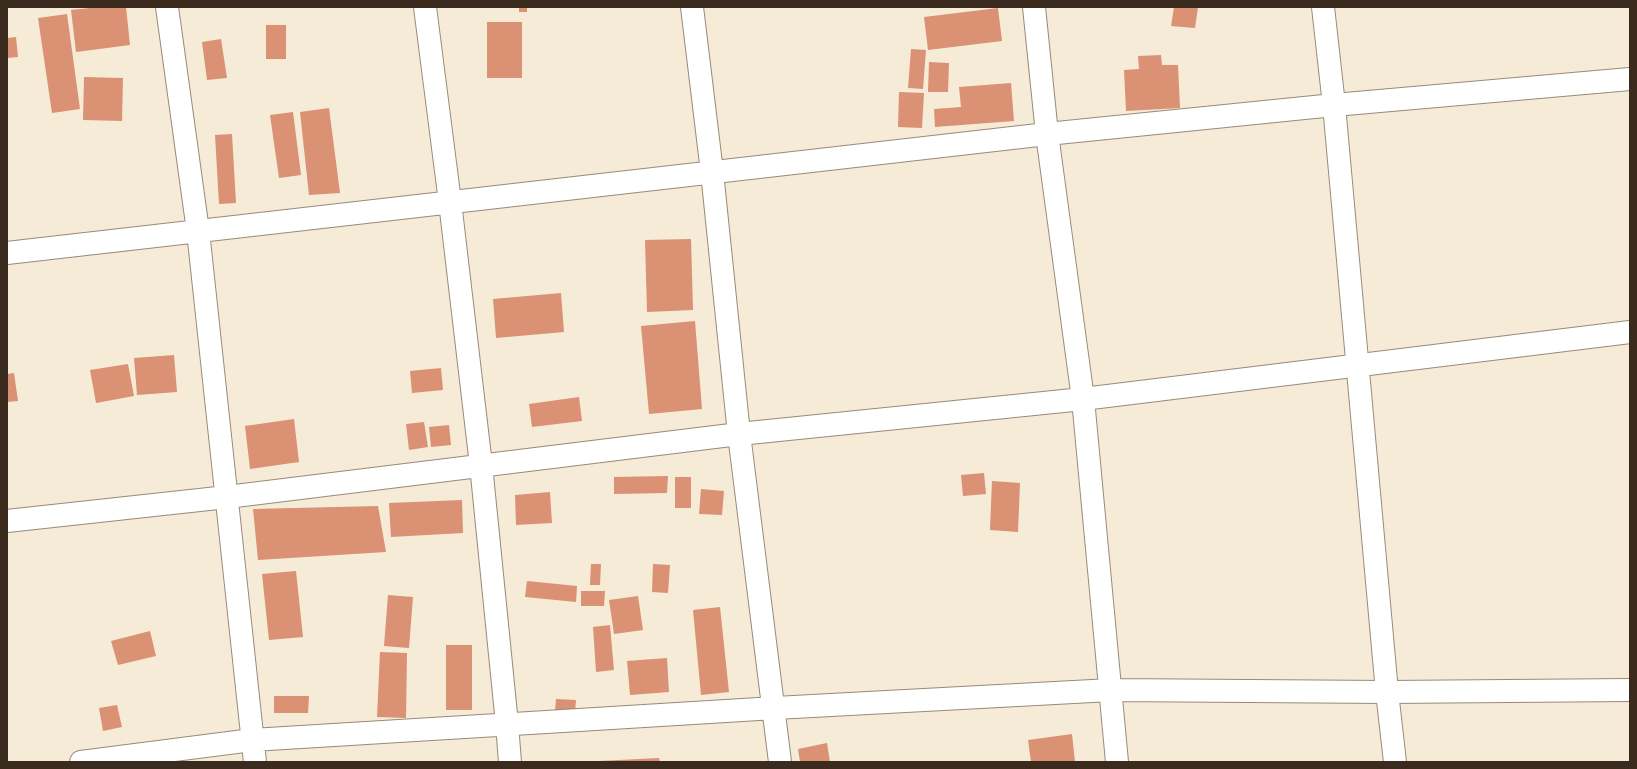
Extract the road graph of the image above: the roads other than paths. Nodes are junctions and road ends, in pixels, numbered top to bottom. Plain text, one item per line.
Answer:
1 (167, 7) edge
2 (425, 7) edge
3 (692, 7) edge
4 (1034, 7) edge
5 (1323, 7) edge
6 (1630, 79) edge
7 (1334, 105) junction
8 (1047, 134) junction
9 (712, 172) junction
10 (450, 202) junction
11 (198, 231) junction
12 (7, 253) edge
13 (1630, 332) edge
14 (1358, 366) junction
15 (1083, 399) junction
16 (739, 434) junction
17 (481, 465) junction
18 (227, 497) junction
19 (7, 521) edge
20 (1111, 690) junction
21 (1630, 690) edge
22 (1387, 692) junction
23 (774, 708) junction
24 (507, 724) junction
25 (252, 740) junction
26 (81, 762) edge
27 (255, 762) edge
28 (510, 762) edge
29 (780, 762) edge
30 (1117, 762) edge
31 (1395, 762) edge

1 - 11 street
2 - 10 street
3 - 9 street
4 - 8 street
5 - 7 street
6 - 7 street
7 - 8 street
7 - 14 street
8 - 9 street
8 - 15 street
9 - 10 street
9 - 16 street
10 - 11 street
10 - 17 street
11 - 12 street
11 - 18 street
13 - 14 street
14 - 15 street
14 - 22 street
15 - 16 street
15 - 20 street
16 - 17 street
16 - 23 street
17 - 18 street
17 - 24 street
18 - 19 street
18 - 25 street
20 - 22 street
20 - 23 street
20 - 30 street
21 - 22 street
22 - 31 street
23 - 24 street
23 - 29 street
24 - 25 street
24 - 28 street
25 - 26 street
25 - 27 street

